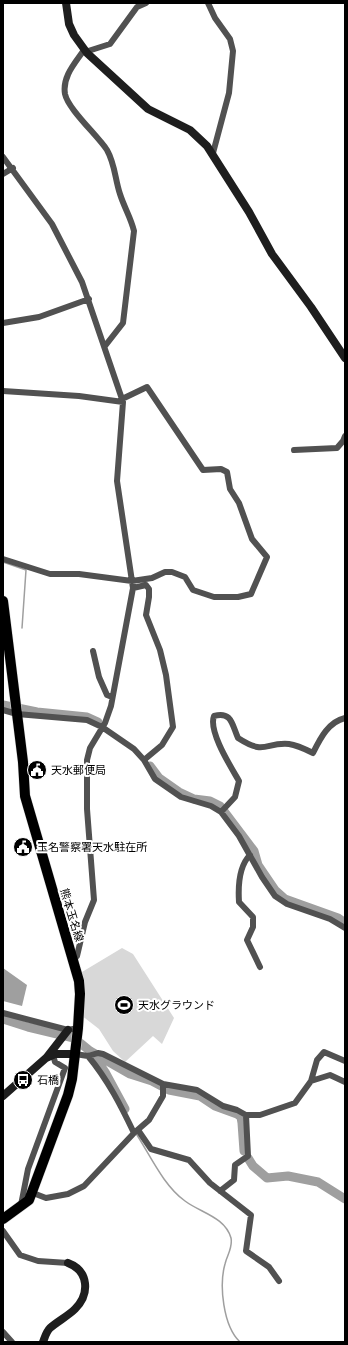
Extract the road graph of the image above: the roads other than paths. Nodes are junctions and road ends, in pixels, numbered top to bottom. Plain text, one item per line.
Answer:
1 (66, 3) edge
2 (146, 3) edge
3 (208, 3) edge
4 (85, 51) junction
5 (213, 153) junction
6 (3, 157) edge
7 (12, 168) junction
8 (3, 174) edge
9 (89, 299) junction
10 (3, 323) edge
11 (105, 346) junction
12 (345, 358) edge
13 (3, 391) edge
14 (123, 400) junction
15 (345, 436) edge
16 (294, 450) dead end
17 (3, 559) edge
18 (133, 585) junction
19 (3, 600) edge
20 (92, 651) dead end
21 (112, 697) junction
22 (16, 708) junction
23 (3, 710) edge
24 (345, 718) edge
25 (103, 725) junction
26 (145, 760) junction
27 (222, 812) junction
28 (250, 855) junction
29 (345, 928) edge
30 (73, 961) junction
31 (260, 967) dead end
32 (3, 1013) edge
33 (71, 1038) junction
34 (50, 1056) junction
35 (89, 1056) junction
36 (345, 1061) edge
37 (311, 1081) junction
38 (345, 1082) edge
39 (163, 1087) junction
40 (3, 1096) edge
41 (246, 1115) junction
42 (136, 1131) junction
43 (220, 1191) junction
44 (33, 1193) junction
45 (21, 1205) junction
46 (3, 1219) edge
47 (3, 1231) edge
48 (68, 1263) joint
49 (279, 1281) dead end
50 (3, 1332) edge
51 (12, 1342) edge
52 (44, 1342) edge

1 - 4 street
2 - 4 street
3 - 5 street
4 - 5 street
4 - 11 street
5 - 12 street
6 - 7 street
7 - 8 street
7 - 9 street
9 - 10 street
9 - 11 street
11 - 14 street
13 - 14 street
14 - 18 street
14 - 18 street
15 - 16 street
17 - 18 street
18 - 21 street
18 - 26 street
19 - 22 main road, 熊本玉名線
20 - 21 street
21 - 25 street
22 - 23 street
22 - 25 street
22 - 30 main road, 熊本玉名線
24 - 27 street
25 - 26 street
25 - 30 street
26 - 27 street
27 - 28 street
28 - 29 street
28 - 31 street
30 - 33 main road, 熊本玉名線
32 - 33 street
33 - 34 street
33 - 34 street
33 - 35 street
33 - 44 main road, 熊本玉名線
34 - 40 street
34 - 45 street
35 - 39 street
35 - 42 street
36 - 37 street
37 - 38 street
37 - 41 street
39 - 41 street
39 - 42 street
41 - 43 street
42 - 43 street
42 - 44 street
43 - 49 street
44 - 45 main road, 熊本玉名線
45 - 46 main road, 熊本玉名線
47 - 48 street
48 - 52 street
50 - 51 street

